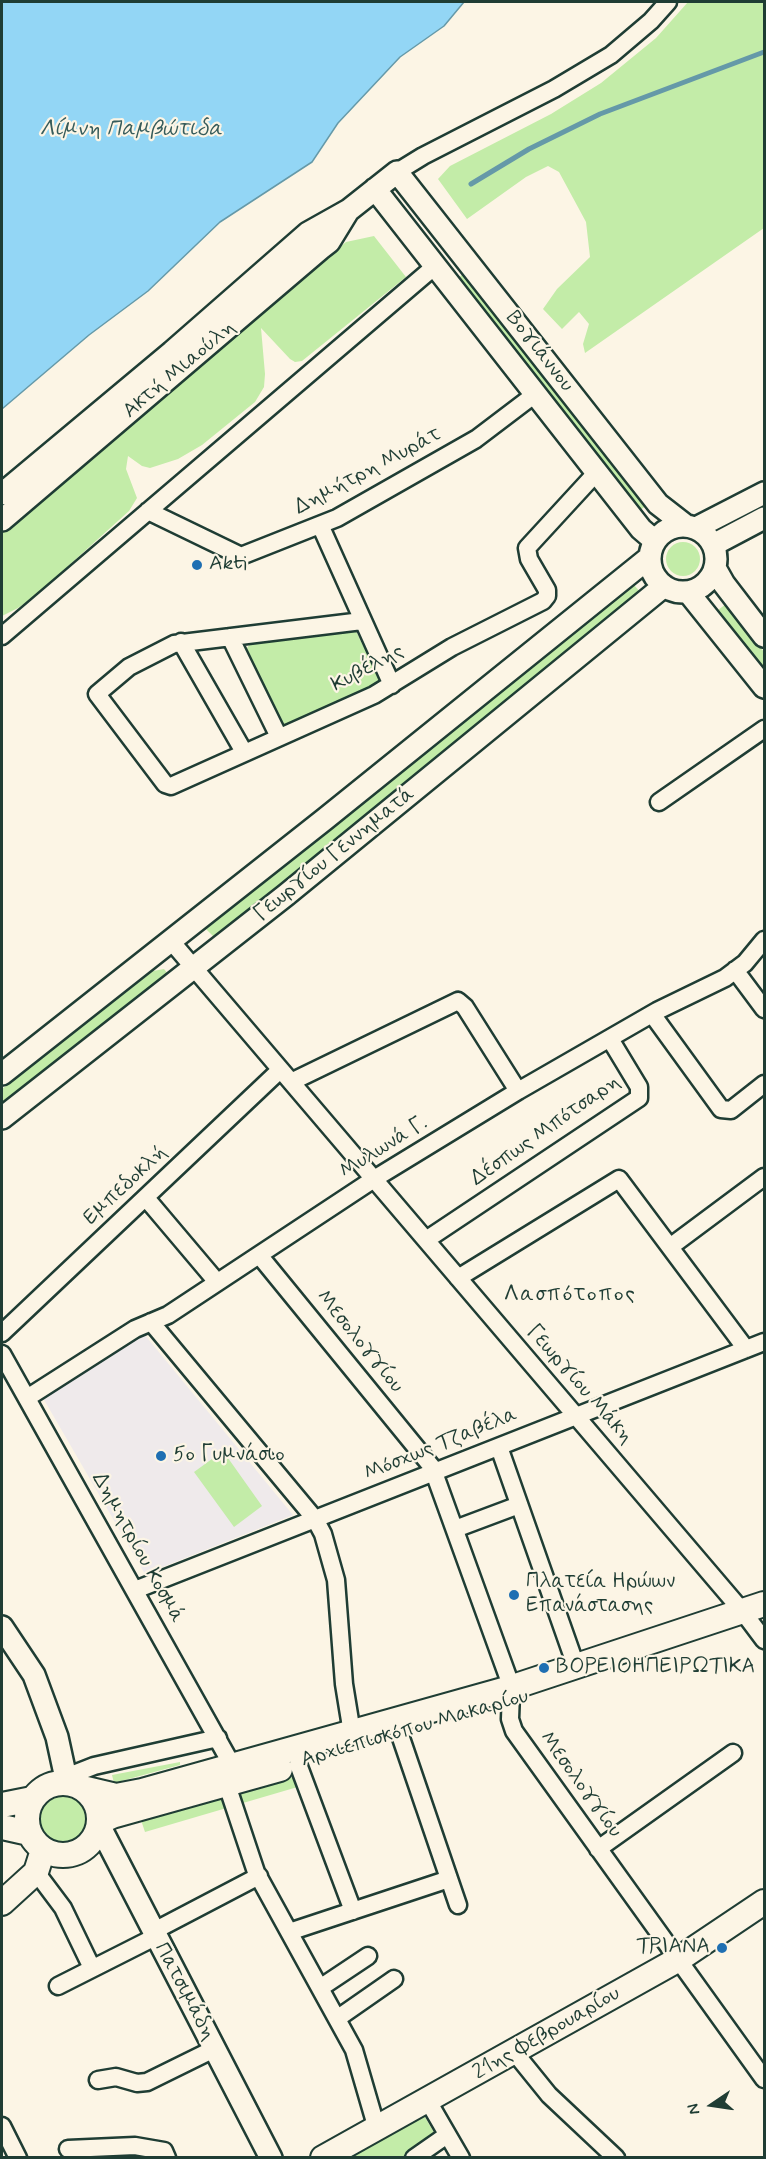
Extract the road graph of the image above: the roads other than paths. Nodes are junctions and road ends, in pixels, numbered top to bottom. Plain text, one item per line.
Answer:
1 (668, 2) edge
2 (397, 172) junction
3 (375, 189) junction
4 (349, 210) junction
5 (434, 267) junction
6 (534, 395) junction
7 (596, 473) junction
8 (765, 493) edge
9 (2, 494) edge
10 (148, 511) junction
11 (2, 520) edge
12 (761, 523) edge
13 (321, 526) junction
14 (691, 527) junction
15 (713, 545) junction
16 (652, 549) junction
17 (715, 568) junction
18 (664, 586) junction
19 (688, 592) junction
20 (362, 621) junction
21 (2, 636) edge
22 (765, 636) edge
23 (230, 637) junction
24 (181, 642) junction
25 (392, 685) junction
26 (765, 687) edge
27 (765, 729) edge
28 (279, 737) junction
29 (243, 752) junction
30 (659, 802) dead end
31 (171, 940) junction
32 (765, 940) edge
33 (194, 968) junction
34 (735, 970) junction
35 (765, 1009) edge
36 (652, 1014) junction
37 (610, 1039) junction
38 (2, 1074) edge
39 (286, 1076) junction
40 (765, 1084) edge
41 (518, 1091) junction
42 (2, 1118) edge
43 (765, 1177) edge
44 (374, 1179) junction
45 (146, 1198) junction
46 (426, 1240) junction
47 (670, 1247) junction
48 (259, 1255) junction
49 (459, 1278) junction
50 (217, 1282) junction
51 (151, 1322) junction
52 (2, 1333) edge
53 (765, 1342) edge
54 (746, 1349) junction
55 (2, 1354) edge
56 (27, 1398) junction
57 (575, 1414) junction
58 (499, 1447) junction
59 (435, 1472) junction
60 (519, 1506) junction
61 (315, 1519) junction
62 (455, 1529) junction
63 (135, 1590) junction
64 (758, 1620) edge
65 (2, 1627) edge
66 (576, 1666) junction
67 (510, 1695) junction
68 (352, 1733) junction
69 (400, 1736) junction
70 (218, 1738) junction
71 (733, 1753) dead end
72 (298, 1764) junction
73 (230, 1775) junction
74 (71, 1783) junction
75 (32, 1799) junction
76 (2, 1805) edge
77 (99, 1824) junction
78 (2, 1827) edge
79 (598, 1849) junction
80 (36, 1852) junction
81 (259, 1876) junction
82 (449, 1879) junction
83 (765, 1902) edge
84 (2, 1903) edge
85 (458, 1905) dead end
86 (353, 1911) junction
87 (289, 1932) junction
88 (154, 1935) junction
89 (368, 1956) dead end
90 (679, 1959) junction
91 (92, 1968) junction
92 (394, 1979) dead end
93 (58, 1986) dead end
94 (320, 1988) junction
95 (338, 2018) junction
96 (214, 2049) junction
97 (515, 2053) junction
98 (765, 2079) edge
99 (99, 2080) dead end
100 (428, 2101) junction
101 (2, 2126) edge
102 (377, 2129) junction
103 (447, 2134) junction
104 (6, 2144) edge
105 (68, 2149) dead end
106 (18, 2157) edge
107 (167, 2157) edge
108 (271, 2157) edge
109 (323, 2157) edge
110 (414, 2157) edge
111 (461, 2157) edge
112 (616, 2157) edge

1 - 2 street
2 - 3 street, Ακτή Μιαούλη
2 - 14 street, Βογιάννου
3 - 4 street, Ακτή Μιαούλη
3 - 5 street, Βογιάννου
4 - 9 street, Ακτή Μιαούλη
4 - 11 street, Ακτή Μιαούλη
5 - 6 street, Βογιάννου
5 - 10 street
6 - 7 street, Βογιάννου
6 - 13 street, Δημήτρη Μυράτ
7 - 16 street, Βογιάννου
7 - 25 street, Κυβέλης
8 - 14 street
10 - 13 street, Δημήτρη Μυράτ
10 - 21 street
12 - 15 street
13 - 20 street
14 - 15 street, Βογιάννου
14 - 16 street
15 - 17 street
16 - 18 street, Βογιάννου
16 - 31 street, Γεωργίου Γεννηματά
17 - 19 street
17 - 22 street
18 - 19 street
18 - 33 street, Γεωργίου Γεννηματά
19 - 26 street
20 - 23 street
20 - 25 street
23 - 24 street
23 - 28 street
24 - 29 street
24 - 29 street, Κυβέλης
25 - 28 street, Κυβέλης
27 - 30 street
28 - 29 street, Κυβέλης
31 - 33 street, Γεωργίου Μάκη
31 - 38 street, Γεωργίου Γεννηματά
32 - 34 street, Μυλωνά Γ.
33 - 39 street, Γεωργίου Μάκη
33 - 42 street, Γεωργίου Γεννηματά
34 - 35 street
34 - 36 street, Μυλωνά Γ.
36 - 37 street, Μυλωνά Γ.
36 - 40 street
37 - 41 street, Μυλωνά Γ.
37 - 46 street, Δέσπως Μπότσαρη
39 - 41 street, Εμπεδοκλή
39 - 44 street, Γεωργίου Μάκη
39 - 45 street, Εμπεδοκλή
41 - 44 street, Μυλωνά Γ.
43 - 47 street
44 - 46 street, Γεωργίου Μάκη
44 - 48 street, Μυλωνά Γ.
45 - 50 street
45 - 52 street, Εμπεδοκλή
46 - 49 street, Γεωργίου Μάκη
47 - 49 street
47 - 54 street
48 - 50 street, Μυλωνά Γ.
48 - 59 street, Μεσολογγίου
49 - 57 street, Γεωργίου Μάκη
50 - 51 street, Μυλωνά Γ.
51 - 56 street, Μυλωνά Γ.
51 - 61 street
53 - 54 street, Μόσχως Τζαβέλα
54 - 57 street, Μόσχως Τζαβέλα
55 - 56 street, Δημητρίου Κοσμά
56 - 63 street, Δημητρίου Κοσμά
57 - 58 street, Μόσχως Τζαβέλα
57 - 64 street, Γεωργίου Μάκη
58 - 59 street, Μόσχως Τζαβέλα
58 - 60 street
59 - 61 street, Μόσχως Τζαβέλα
59 - 62 street, Μεσολογγίου
60 - 62 street
60 - 66 street
61 - 63 street, Μόσχως Τζαβέλα
61 - 68 street
62 - 67 street, Μεσολογγίου
63 - 70 street, Δημητρίου Κοσμά
64 - 66 main road
64 - 67 main road, Αρχιεπισκόπου Μακαρίου
65 - 74 street
66 - 67 main road
67 - 68 main road
67 - 69 main road, Αρχιεπισκόπου Μακαρίου
67 - 79 street, Μεσολογγίου
68 - 73 main road
69 - 72 main road, Αρχιεπισκόπου Μακαρίου
69 - 82 street
70 - 73 street, Δημητρίου Κοσμά
70 - 74 street
71 - 79 street
72 - 73 main road, Αρχιεπισκόπου Μακαρίου
72 - 86 street
73 - 74 main road
73 - 77 main road, Αρχιεπισκόπου Μακαρίου
73 - 81 street, Δημητρίου Κοσμά
74 - 75 main road
74 - 77 main road
75 - 76 main road
75 - 80 main road
77 - 80 main road
77 - 88 street, Πατσιμάδη
78 - 80 main road
79 - 90 street, Μεσολογγίου
80 - 84 main road
80 - 91 street
81 - 87 street, Δημητρίου Κοσμά
81 - 88 street
82 - 85 street
82 - 86 street
83 - 90 main road, 21ης Φεβρουαρίου
86 - 87 street
87 - 94 street, Δημητρίου Κοσμά
88 - 91 street
88 - 96 street, Πατσιμάδη
89 - 94 street
90 - 97 main road, 21ης Φεβρουαρίου
90 - 98 street, Μεσολογγίου
91 - 93 street
92 - 95 street
94 - 95 street, Δημητρίου Κοσμά
95 - 102 street, Δημητρίου Κοσμά
96 - 99 street
96 - 108 street, Πατσιμάδη
97 - 100 main road, 21ης Φεβρουαρίου
97 - 112 street
100 - 102 main road, 21ης Φεβρουαρίου
100 - 103 street
101 - 104 street
102 - 109 main road, 21ης Φεβρουαρίου
103 - 110 street
103 - 111 street
104 - 106 street
105 - 107 street

